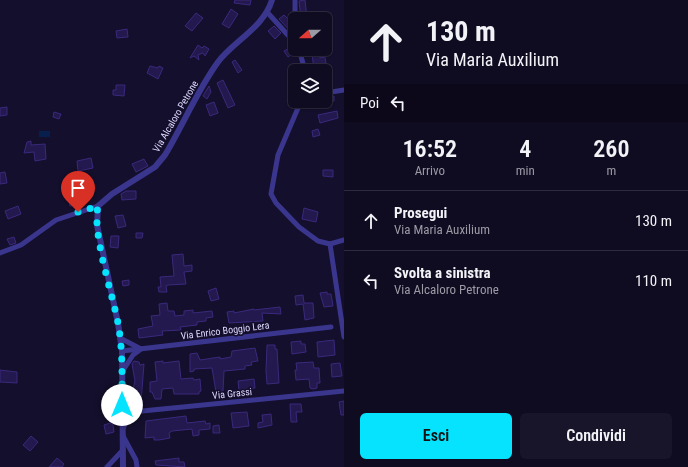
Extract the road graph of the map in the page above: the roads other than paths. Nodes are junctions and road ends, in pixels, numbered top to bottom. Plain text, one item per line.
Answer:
1 (272, 0) edge
2 (295, 0) edge
3 (267, 12) junction
4 (296, 12) edge
5 (288, 30) edge
6 (344, 90) edge
7 (332, 92) edge
8 (298, 108) edge
9 (98, 206) junction
10 (344, 240) edge
11 (330, 244) junction
12 (0, 253) edge
13 (330, 327) dead end
14 (344, 337) edge
15 (120, 338) junction
16 (140, 349) junction
17 (122, 351) junction
18 (122, 372) junction
19 (344, 391) edge
20 (122, 396) junction
21 (138, 412) junction
22 (122, 413) junction
23 (122, 428) junction
24 (122, 436) junction
25 (123, 450) junction
26 (107, 467) edge
27 (123, 467) edge
28 (137, 467) edge

1 - 3 street
2 - 4 street
3 - 5 street
3 - 9 street, Via Alcaloro Petrone
6 - 7 street
8 - 11 street
9 - 12 street, Via Alcaloro Petrone
9 - 15 street
10 - 11 street
11 - 14 street
13 - 16 street, Via Enrico Boggio Lera
15 - 16 street
15 - 17 street
16 - 17 street, Via Enrico Boggio Lera
16 - 18 street
17 - 18 street
18 - 20 street
19 - 21 street, Via Grassi
20 - 21 street
20 - 22 street
21 - 22 street, Via Grassi
21 - 23 street
22 - 23 street
23 - 24 street
24 - 25 street
24 - 28 street
25 - 26 street
25 - 27 street

